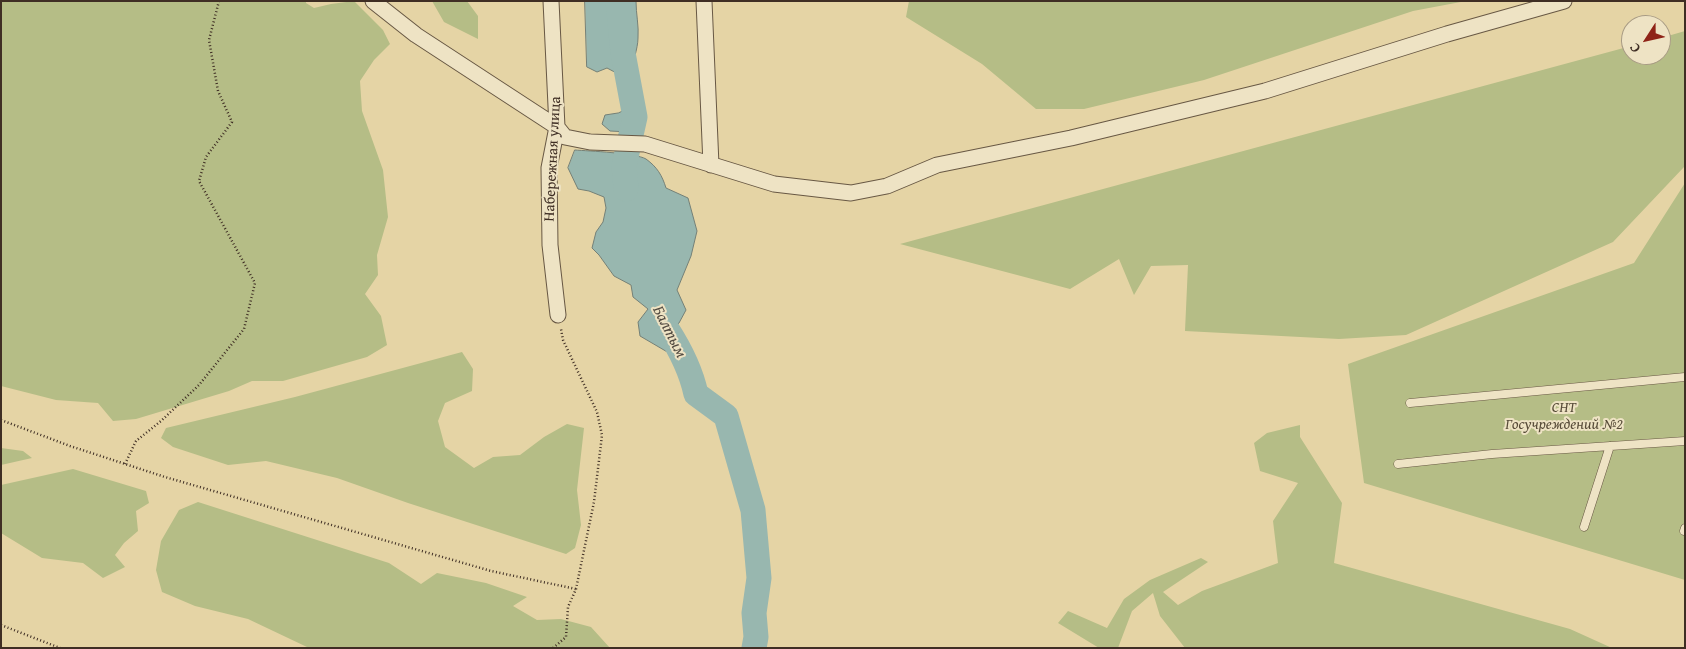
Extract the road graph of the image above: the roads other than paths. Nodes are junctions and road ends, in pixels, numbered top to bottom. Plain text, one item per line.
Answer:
1 (373, 1) edge
2 (551, 1) edge
3 (704, 1) edge
4 (1564, 1) edge
5 (557, 127) junction
6 (711, 165) junction
7 (558, 315) road end
8 (1685, 377) edge
9 (1410, 403) dead end
10 (1685, 441) edge
11 (1610, 446) junction
12 (1398, 464) dead end
13 (1584, 527) dead end

1 - 5 street
2 - 5 street, Набережная улица
3 - 6 street
4 - 6 street
5 - 6 street
5 - 7 street, Набережная улица
8 - 9 lane
10 - 11 lane
11 - 12 lane
11 - 13 lane

